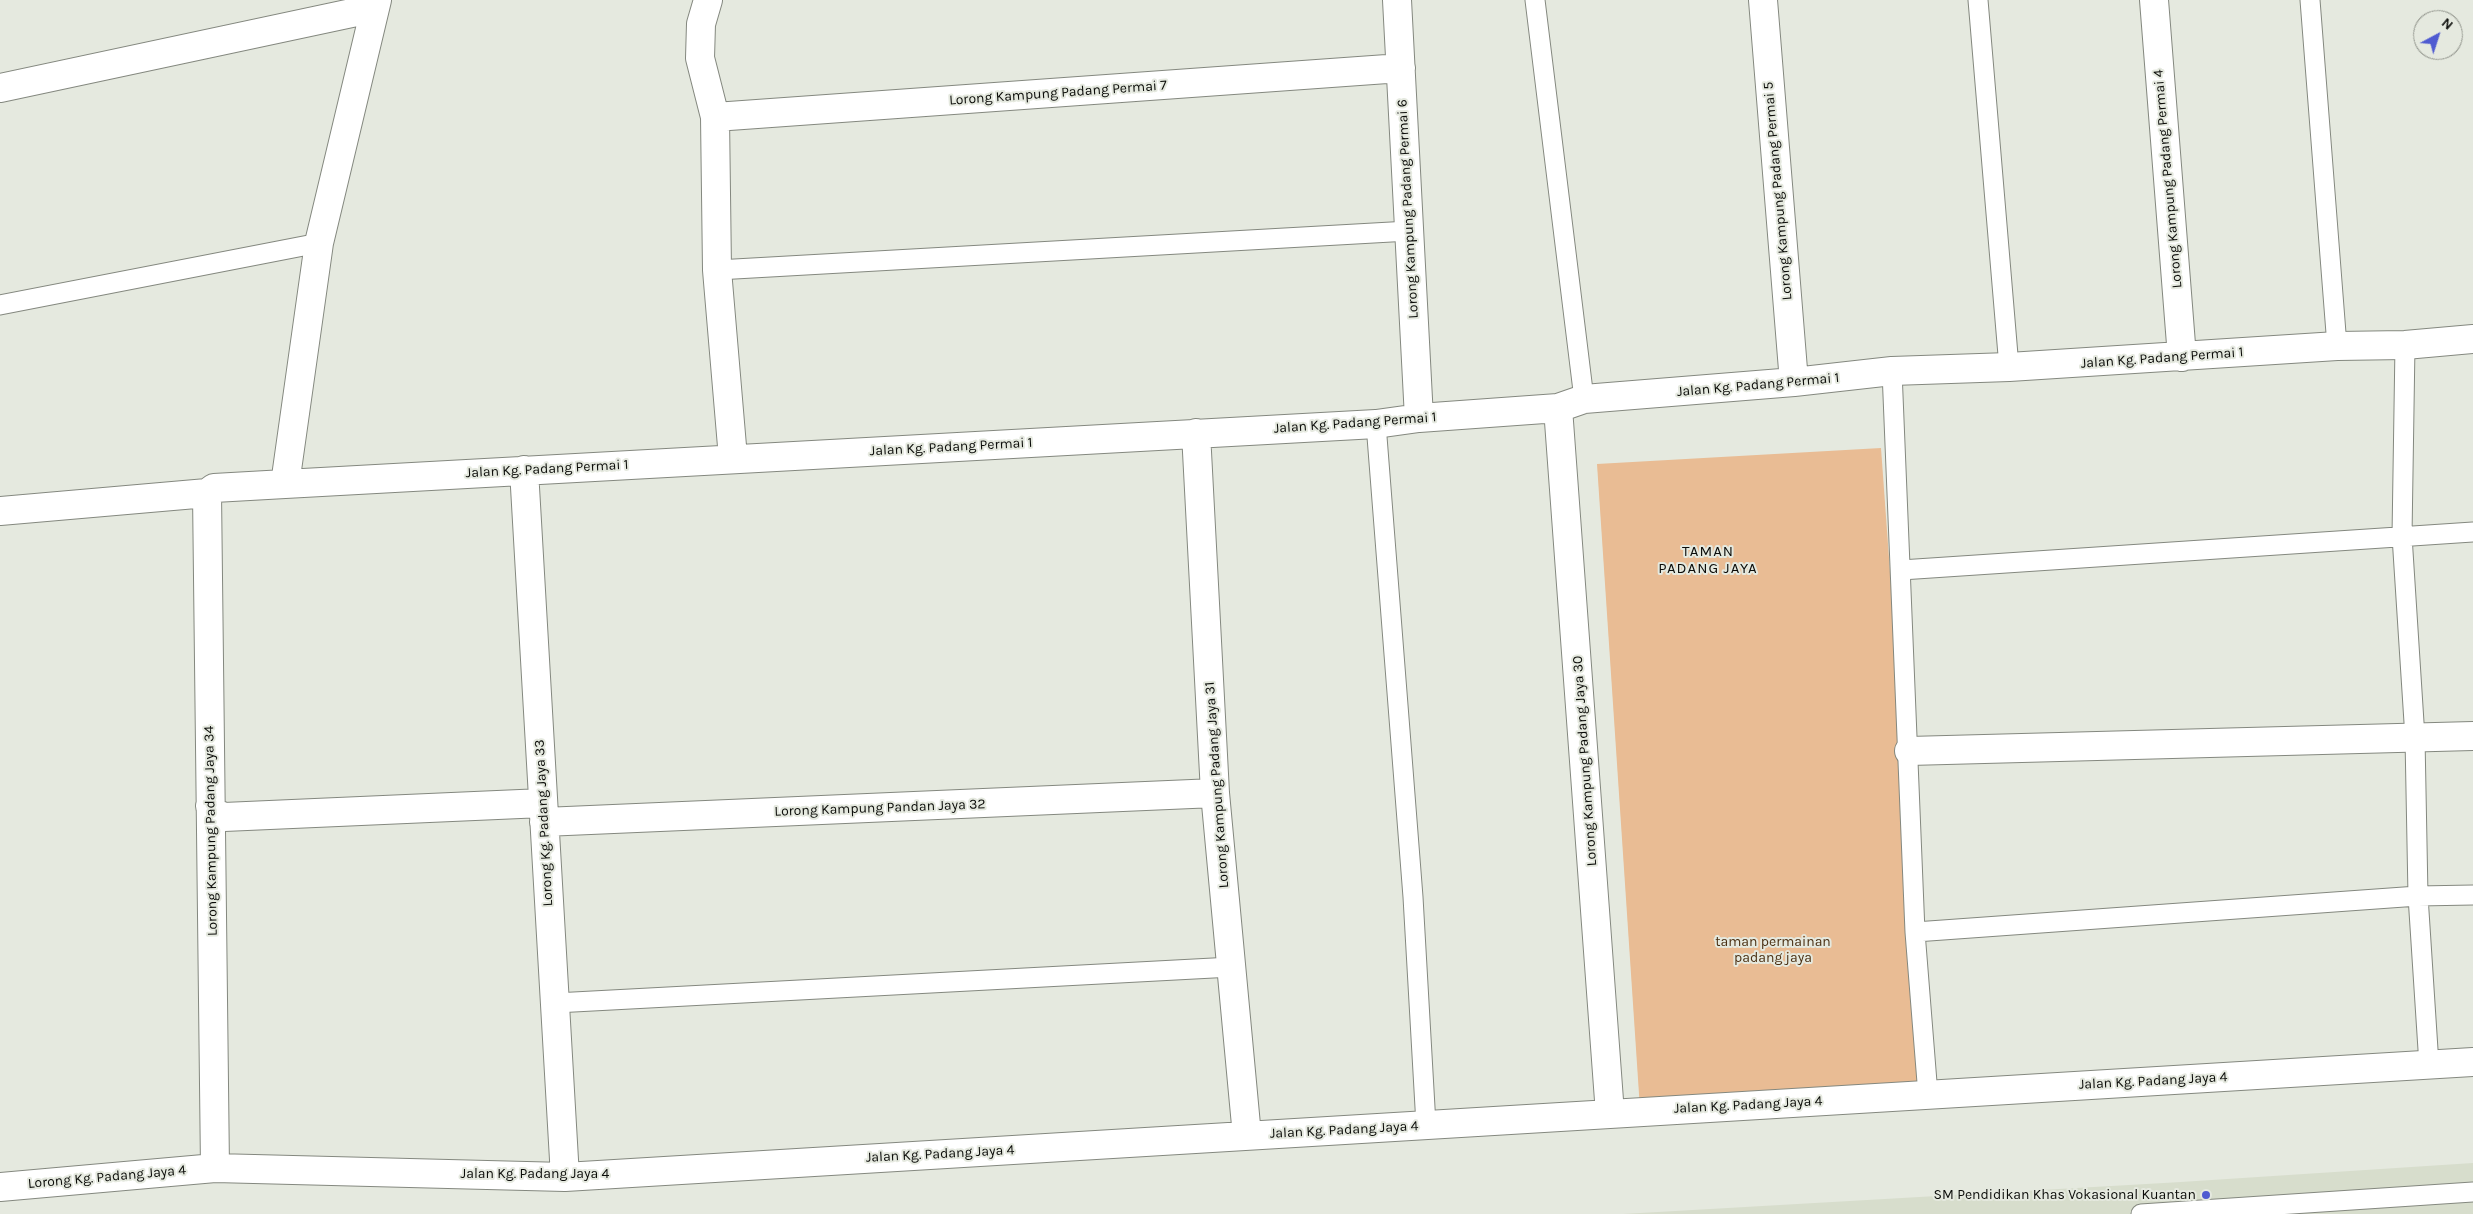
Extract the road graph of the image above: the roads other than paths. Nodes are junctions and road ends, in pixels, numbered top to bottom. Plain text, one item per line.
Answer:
1 (708, 0) edge
2 (1397, 0) edge
3 (1535, 0) edge
4 (1763, 0) edge
5 (1978, 0) edge
6 (2154, 0) edge
7 (2310, 0) edge
8 (376, 4) edge
9 (1401, 68) junction
10 (0, 88) edge
11 (715, 117) junction
12 (1409, 231) junction
13 (319, 243) junction
14 (717, 270) junction
15 (0, 305) edge
16 (2473, 339) edge
17 (2337, 346) junction
18 (2405, 346) junction
19 (2182, 357) junction
20 (2009, 368) junction
21 (1892, 371) junction
22 (1794, 382) junction
23 (1584, 399) junction
24 (1558, 408) junction
25 (1418, 418) junction
26 (1376, 424) junction
27 (1196, 433) junction
28 (733, 458) junction
29 (524, 470) junction
30 (285, 484) junction
31 (207, 493) junction
32 (0, 511) edge
33 (2473, 532) edge
34 (2402, 536) junction
35 (1901, 570) junction
36 (2473, 736) edge
37 (2415, 738) junction
38 (1909, 751) junction
39 (1215, 794) junction
40 (210, 806) junction
41 (544, 813) junction
42 (2473, 895) edge
43 (2418, 896) junction
44 (1914, 932) junction
45 (1232, 967) junction
46 (555, 1003) junction
47 (2473, 1062) edge
48 (2429, 1065) junction
49 (1928, 1095) junction
50 (1610, 1114) junction
51 (1426, 1125) junction
52 (1247, 1136) junction
53 (215, 1168) junction
54 (565, 1177) junction
55 (0, 1186) edge
56 (2473, 1192) edge
57 (2141, 1214) edge

1 - 11 street
2 - 9 street, Lorong Kampung Padang Permai 6
3 - 23 lane
4 - 22 street, Lorong Kampung Padang Permai 5
5 - 20 lane
6 - 19 street, Lorong Kampung Padang Permai 4
7 - 17 lane
8 - 10 street
8 - 13 street
9 - 11 street, Lorong Kampung Padang Permai 7
9 - 12 street, Lorong Kampung Padang Permai 6
11 - 14 street
12 - 14 lane
12 - 25 street, Lorong Kampung Padang Permai 6
13 - 15 lane
13 - 30 street
14 - 28 street
16 - 18 street, Jalan Kg. Padang Permai 1
17 - 18 street, Jalan Kg. Padang Permai 1
17 - 19 street, Jalan Kg. Padang Permai 1
18 - 34 lane
19 - 20 street, Jalan Kg. Padang Permai 1
20 - 21 street, Jalan Kg. Padang Permai 1
21 - 22 street, Jalan Kg. Padang Permai 1
21 - 35 lane
22 - 23 street, Jalan Kg. Padang Permai 1
23 - 24 street, Jalan Kg. Padang Permai 1
24 - 25 street, Jalan Kg. Padang Permai 1
24 - 50 street, Lorong Kampung Padang Jaya 30
25 - 26 street, Jalan Kg. Padang Permai 1
26 - 27 street, Jalan Kg. Padang Permai 1
26 - 51 lane
27 - 28 street, Jalan Kg. Padang Permai 1
27 - 39 street, Lorong Kampung Padang Jaya 31
28 - 29 street, Jalan Kg. Padang Permai 1
29 - 30 street, Jalan Kg. Padang Permai 1
29 - 41 street, Lorong Kg. Padang Jaya 33
30 - 31 street, Jalan Kg. Padang Permai 1
31 - 32 street, Jalan Kg. Padang Permai 1
31 - 40 street, Lorong Kampung Padang Jaya 34
33 - 34 lane
34 - 35 lane
34 - 37 lane
35 - 38 lane
36 - 37 street
37 - 38 street
37 - 43 lane
38 - 44 lane
39 - 41 street, Lorong Kampung Pandan Jaya 32
39 - 45 street, Lorong Kampung Padang Jaya 31
40 - 41 street, Lorong Kampung Pandan Jaya 32
40 - 53 street, Lorong Kampung Padang Jaya 34
41 - 46 street, Lorong Kg. Padang Jaya 33
42 - 43 lane
43 - 44 lane
43 - 48 lane
44 - 49 lane
45 - 46 lane
45 - 52 street, Lorong Kampung Padang Jaya 31
46 - 54 street, Lorong Kg. Padang Jaya 33
47 - 48 street, Jalan Kg. Padang Jaya 4
48 - 49 street, Jalan Kg. Padang Jaya 4
49 - 50 street, Jalan Kg. Padang Jaya 4
50 - 51 street, Jalan Kg. Padang Jaya 4
51 - 52 street, Jalan Kg. Padang Jaya 4
52 - 54 street, Jalan Kg. Padang Jaya 4
53 - 54 street, Jalan Kg. Padang Jaya 4
53 - 55 street, Lorong Kg. Padang Jaya 4
56 - 57 lane

